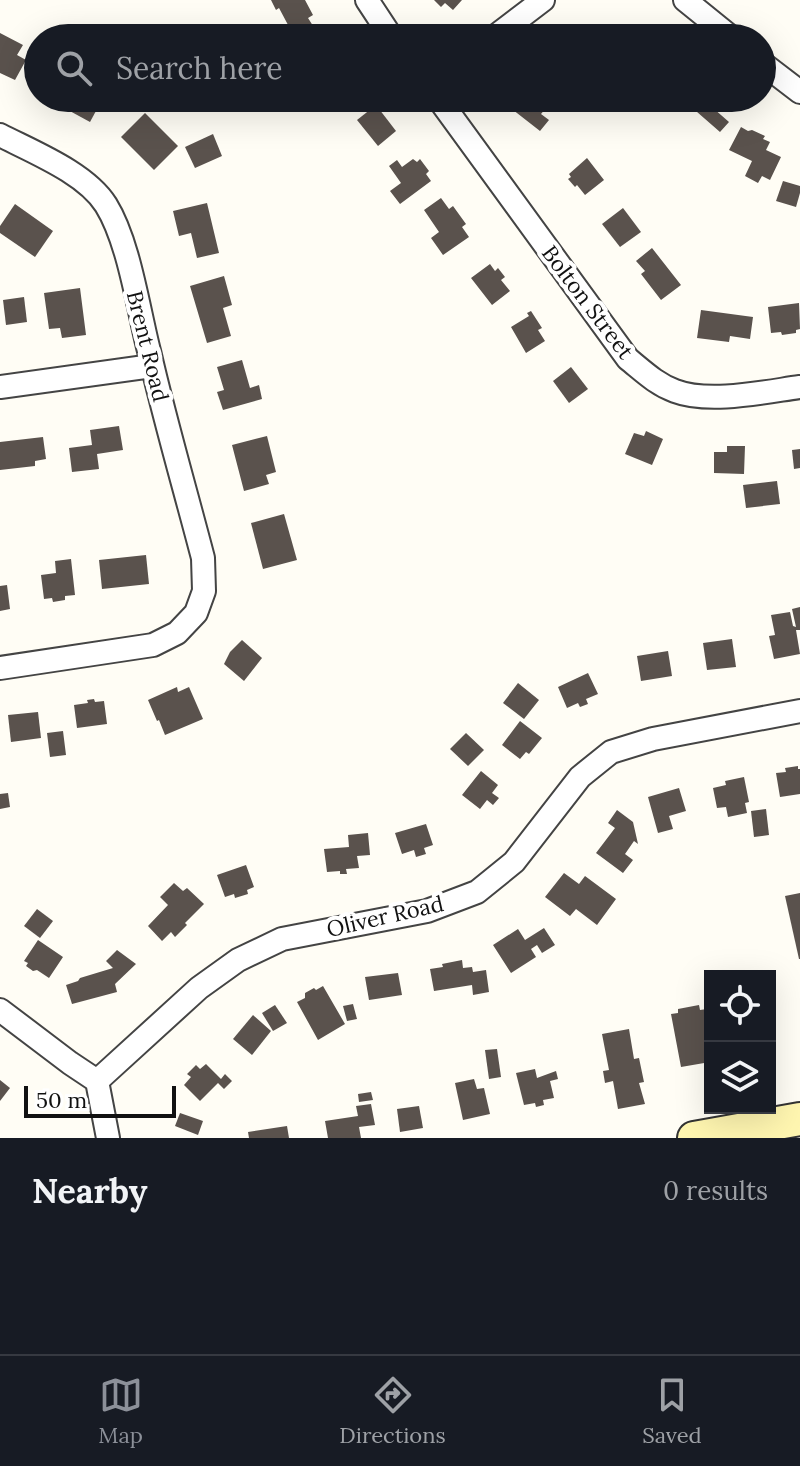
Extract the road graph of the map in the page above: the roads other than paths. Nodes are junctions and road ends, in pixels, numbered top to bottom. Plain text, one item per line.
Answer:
1 (367, 0) edge
2 (543, 0) edge
3 (685, 0) edge
4 (383, 24) edge
5 (511, 24) edge
6 (715, 24) edge
7 (776, 74) edge
8 (800, 92) edge
9 (449, 112) edge
10 (0, 135) edge
11 (152, 366) junction
12 (0, 387) edge
13 (800, 387) edge
14 (0, 668) edge
15 (800, 711) edge
16 (0, 1010) edge
17 (97, 1081) junction
18 (800, 1119) edge
19 (108, 1138) edge
20 (694, 1138) edge

1 - 4 street
2 - 5 street
3 - 6 street
7 - 8 street
9 - 13 street, Bolton Street
10 - 11 street, Brent Road
11 - 12 street
11 - 14 street, Brent Road
15 - 17 street, Oliver Road
16 - 17 street
17 - 19 street
18 - 20 main road

